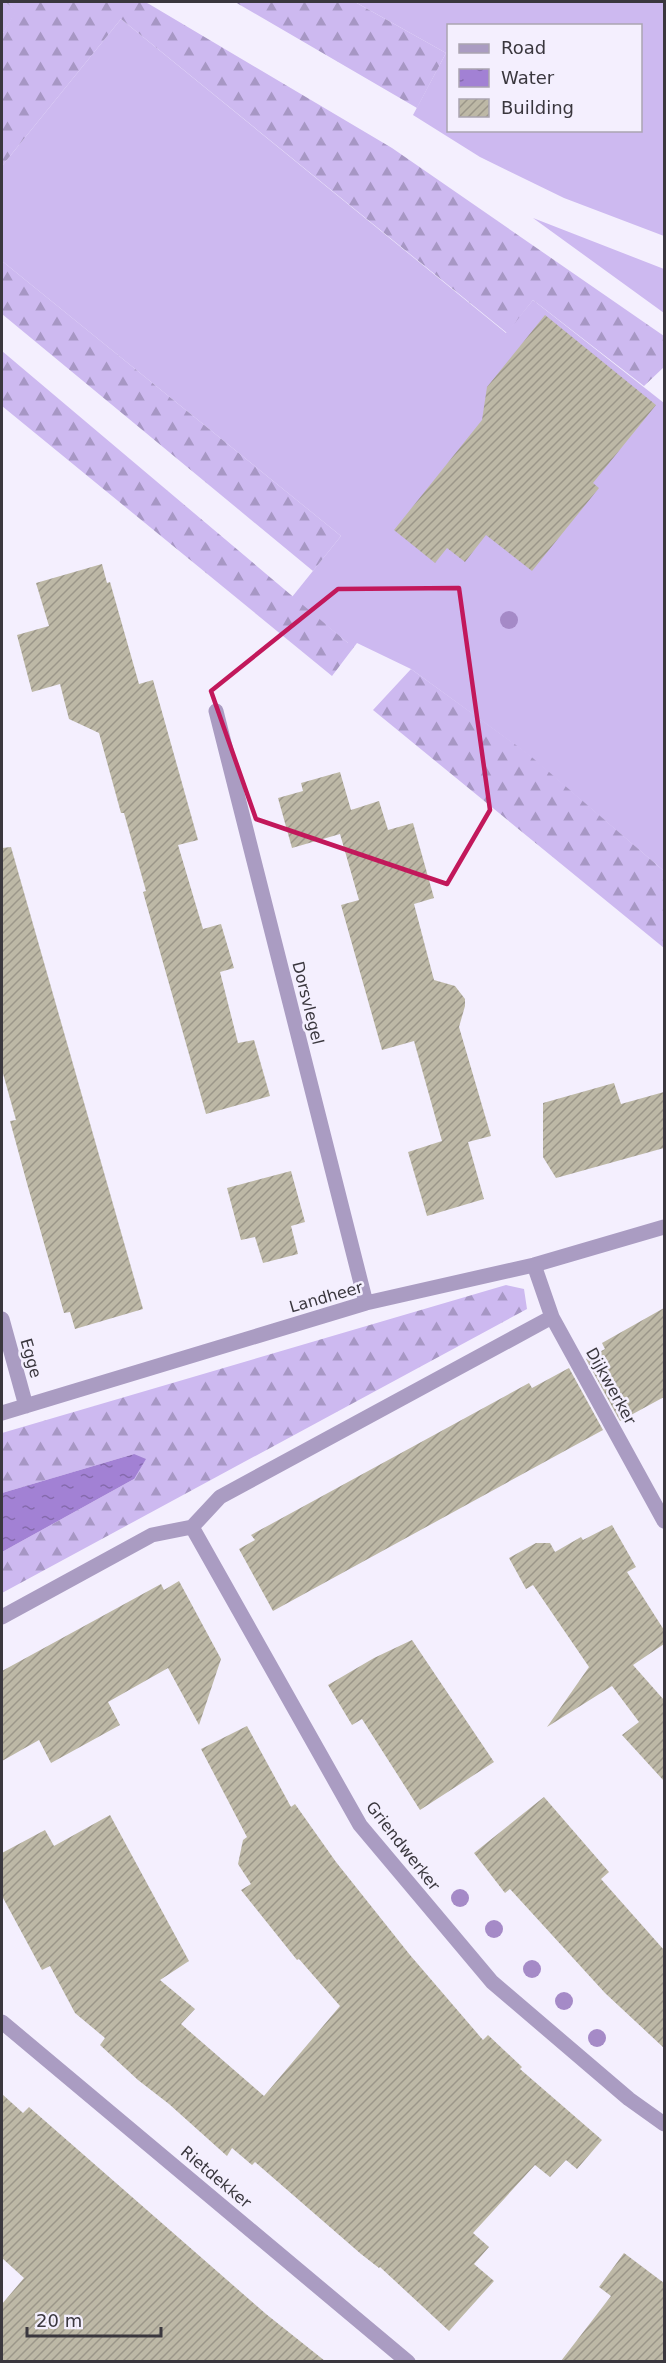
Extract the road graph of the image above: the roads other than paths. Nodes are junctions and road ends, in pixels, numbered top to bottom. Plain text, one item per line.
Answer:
1 (216, 711) dead end
2 (664, 1227) edge
3 (534, 1266) junction
4 (366, 1303) junction
5 (552, 1317) junction
6 (2, 1319) edge
7 (26, 1406) junction
8 (2, 1413) edge
9 (664, 1521) edge
10 (192, 1527) junction
11 (2, 1617) edge
12 (2, 2022) edge
13 (664, 2124) edge
14 (408, 2361) edge

1 - 4 street, Dorsvlegel
2 - 3 street, Landheer
3 - 4 street, Landheer
3 - 5 street, Dijkwerker
4 - 7 street, Landheer
5 - 9 street, Dijkwerker
5 - 10 street
6 - 7 street, Egge
7 - 8 street, Landheer
10 - 11 street
10 - 13 street, Griendwerker
12 - 14 street, Rietdekker

